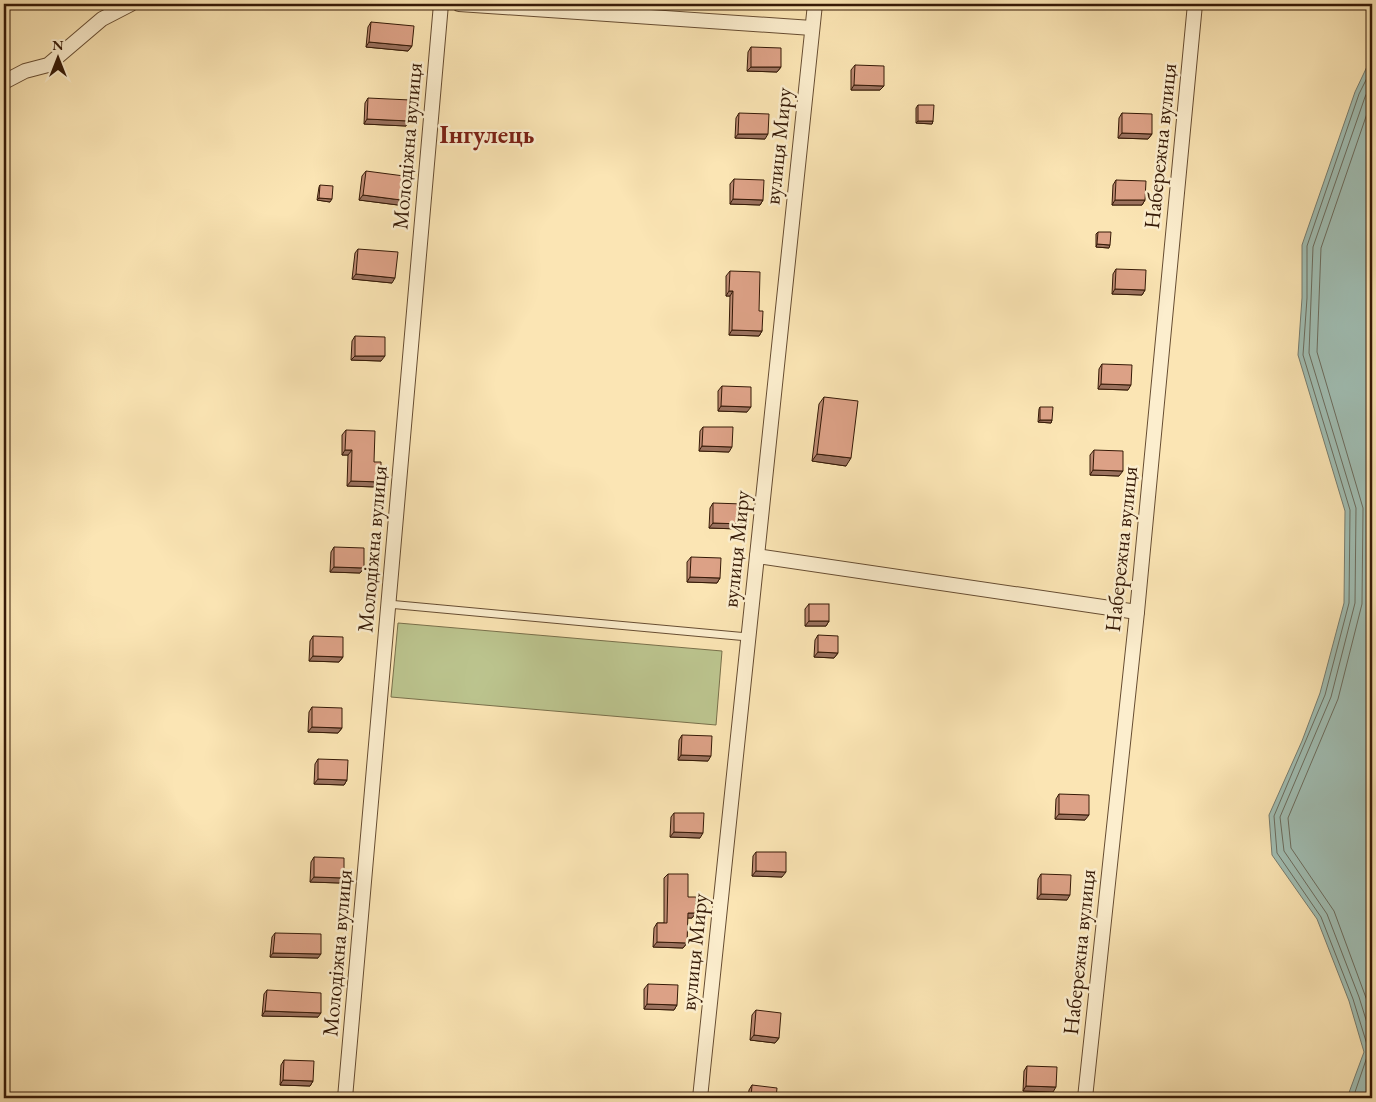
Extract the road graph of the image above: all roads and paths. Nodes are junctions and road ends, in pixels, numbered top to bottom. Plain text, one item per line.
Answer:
1 (131, 4) edge
2 (441, 4) edge
3 (459, 4) edge
4 (815, 4) edge
5 (1195, 4) edge
6 (812, 28) junction
7 (4, 82) edge
8 (757, 556) junction
9 (388, 604) junction
10 (1137, 612) junction
11 (748, 637) junction
12 (345, 1098) edge
13 (700, 1098) edge
14 (1085, 1098) edge

1 - 7 street
2 - 9 street, Молодіжна вулиця
3 - 6 street
4 - 6 street, вулиця Миру
5 - 10 street, Набережна вулиця
6 - 8 street, вулиця Миру
8 - 10 street
8 - 11 street, вулиця Миру
9 - 11 lane
9 - 12 street, Молодіжна вулиця
10 - 14 street, Набережна вулиця
11 - 13 street, вулиця Миру

